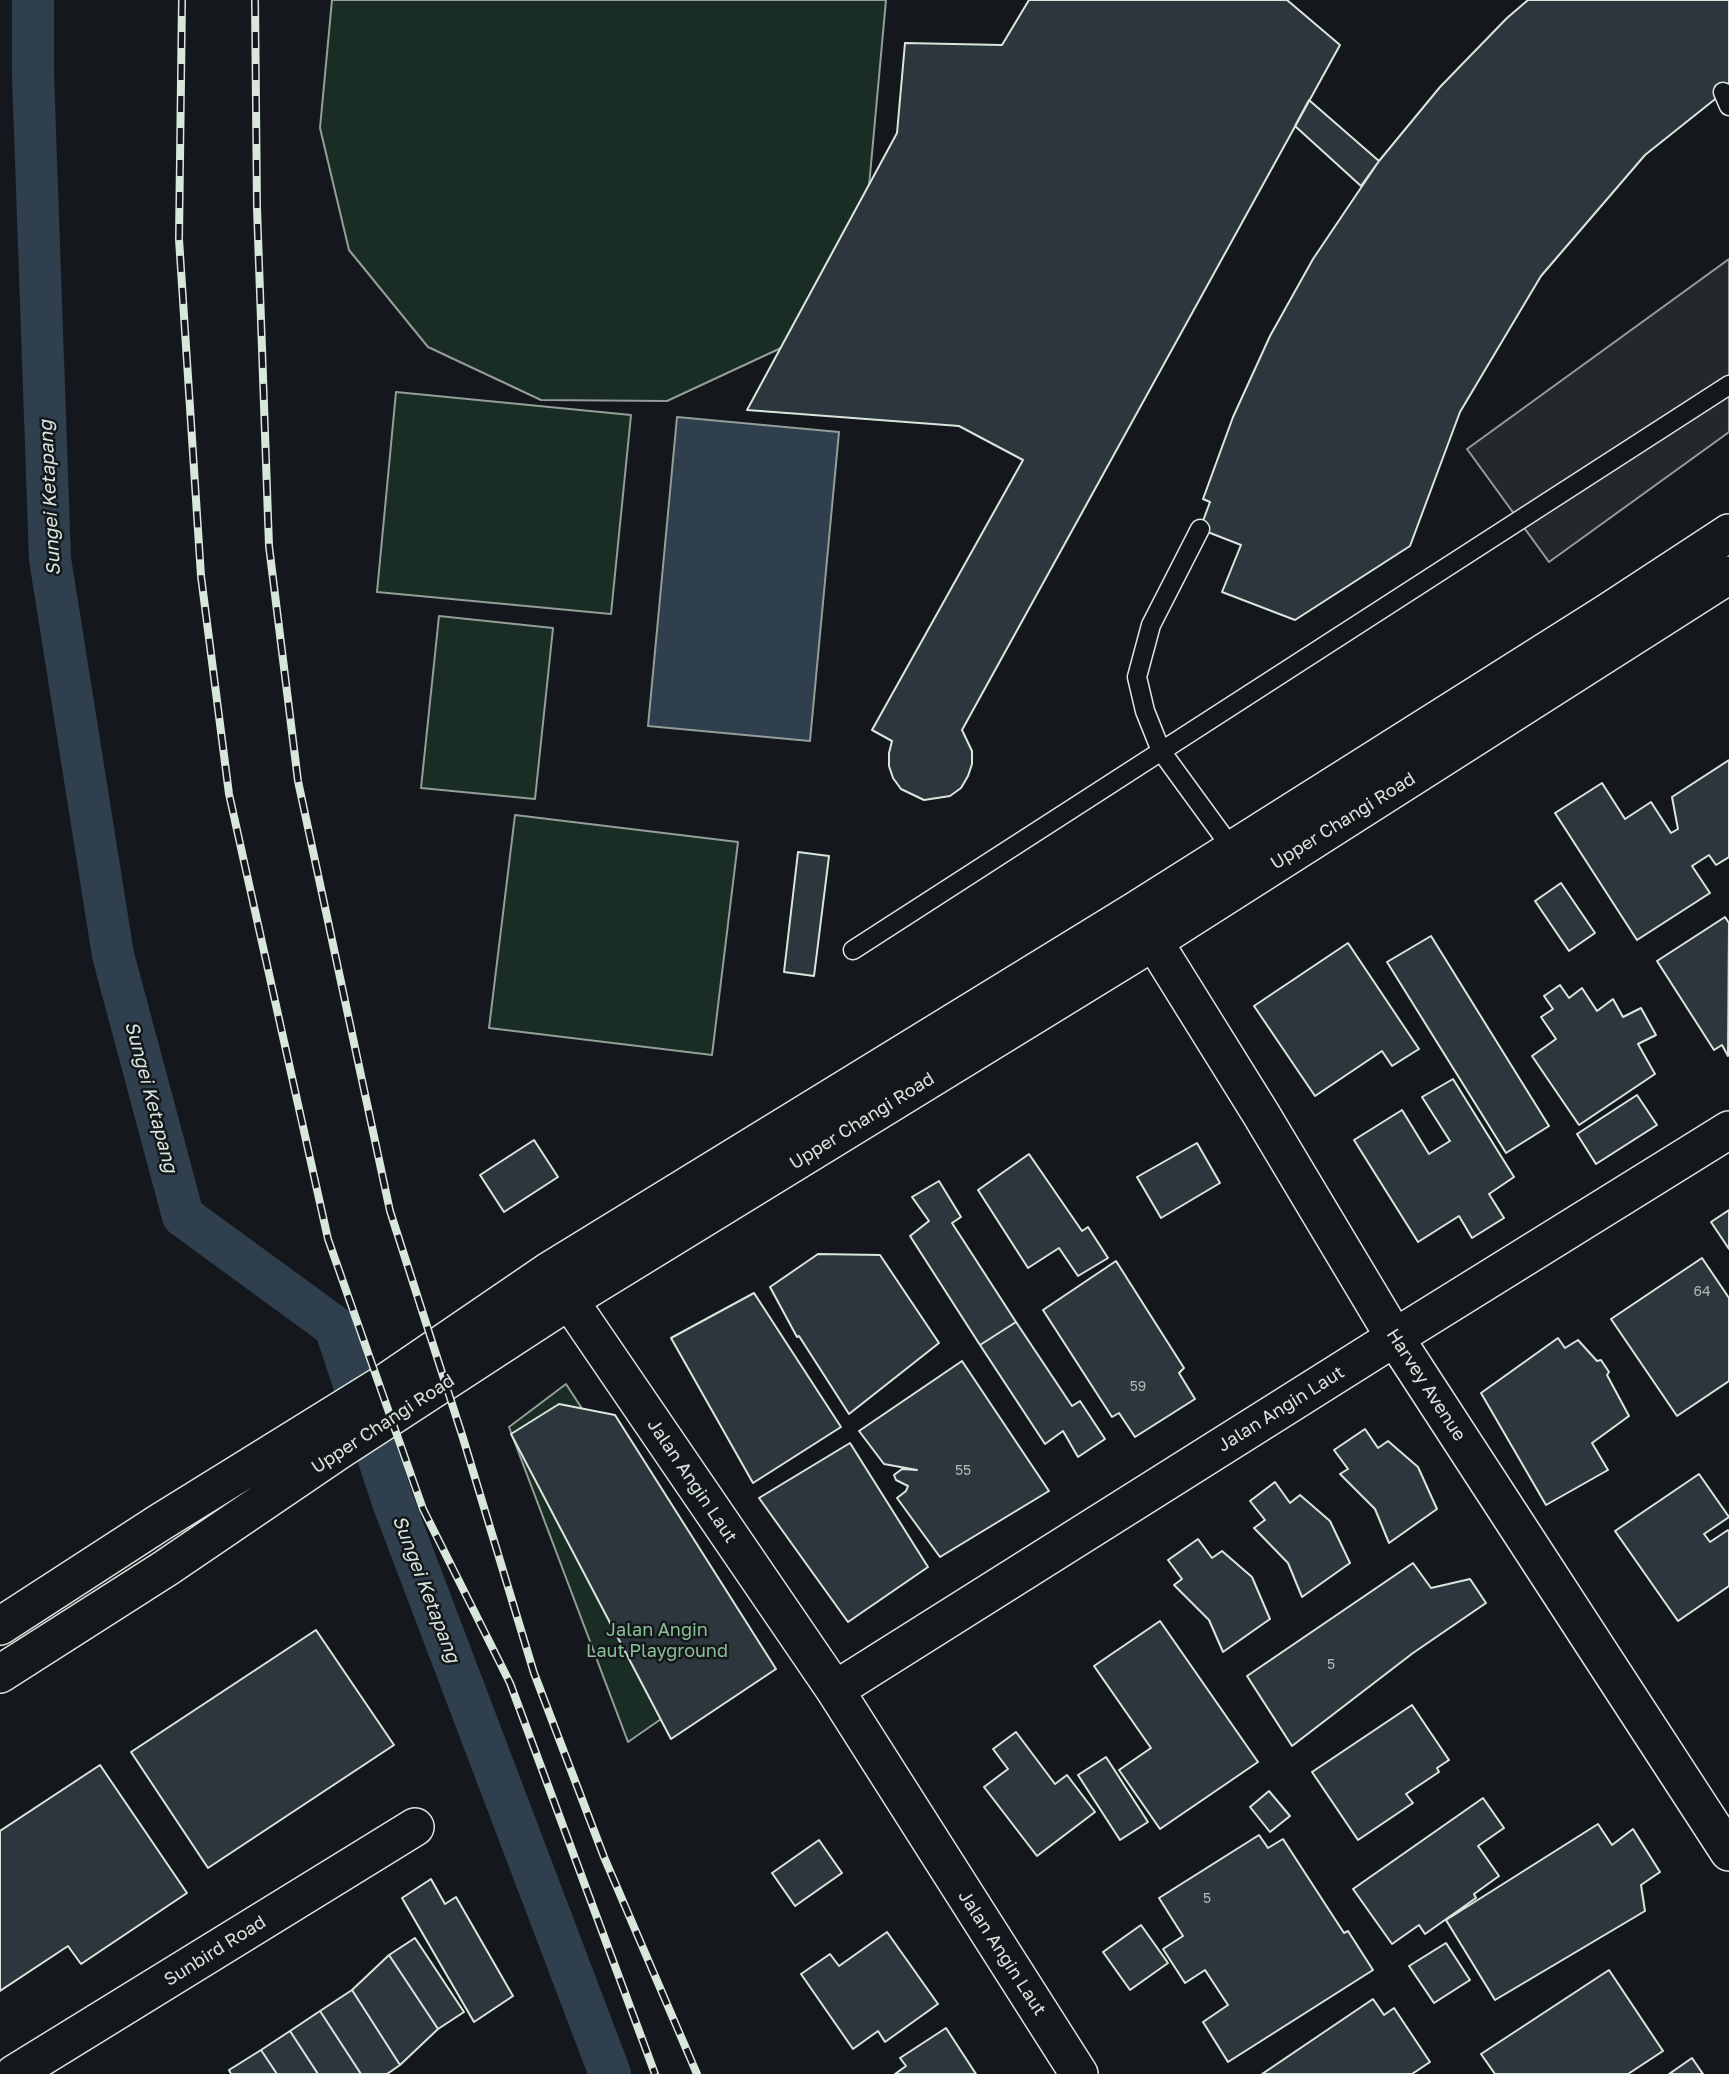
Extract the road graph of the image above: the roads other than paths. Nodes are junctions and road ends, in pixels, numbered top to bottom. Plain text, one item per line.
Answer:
1 (1729, 385) edge
2 (1200, 529) dead end
3 (1729, 533) edge
4 (1729, 575) edge
5 (1616, 628) junction
6 (1161, 751) junction
7 (1243, 863) junction
8 (1144, 926) junction
9 (853, 950) dead end
10 (1729, 1130) edge
11 (549, 1271) junction
12 (570, 1300) junction
13 (1395, 1338) junction
14 (392, 1398) junction
15 (328, 1438) junction
16 (0, 1626) edge
17 (0, 1674) edge
18 (835, 1690) junction
19 (415, 1828) dead end
20 (1729, 1852) edge
21 (14, 2074) edge
22 (1079, 2074) edge

1 - 6 lane
2 - 6 lane
3 - 5 street, Upper Changi Road
4 - 5 street, Upper Changi Road
5 - 7 street, Upper Changi Road
6 - 7 lane
6 - 9 lane
7 - 8 street, Upper Changi Road
8 - 11 street, Upper Changi Road
8 - 12 street, Upper Changi Road
8 - 13 street, Harvey Avenue
10 - 13 street, Jalan Angin Laut
11 - 12 street, Jalan Angin Laut
11 - 14 street, Upper Changi Road
12 - 14 street, Upper Changi Road
12 - 18 street, Jalan Angin Laut
13 - 18 street, Jalan Angin Laut
13 - 20 street, Harvey Avenue
14 - 15 street, Upper Changi Road
15 - 16 street, Upper Changi Road
15 - 17 street, Upper Changi Road
18 - 22 street, Jalan Angin Laut
19 - 21 street, Sunbird Road

